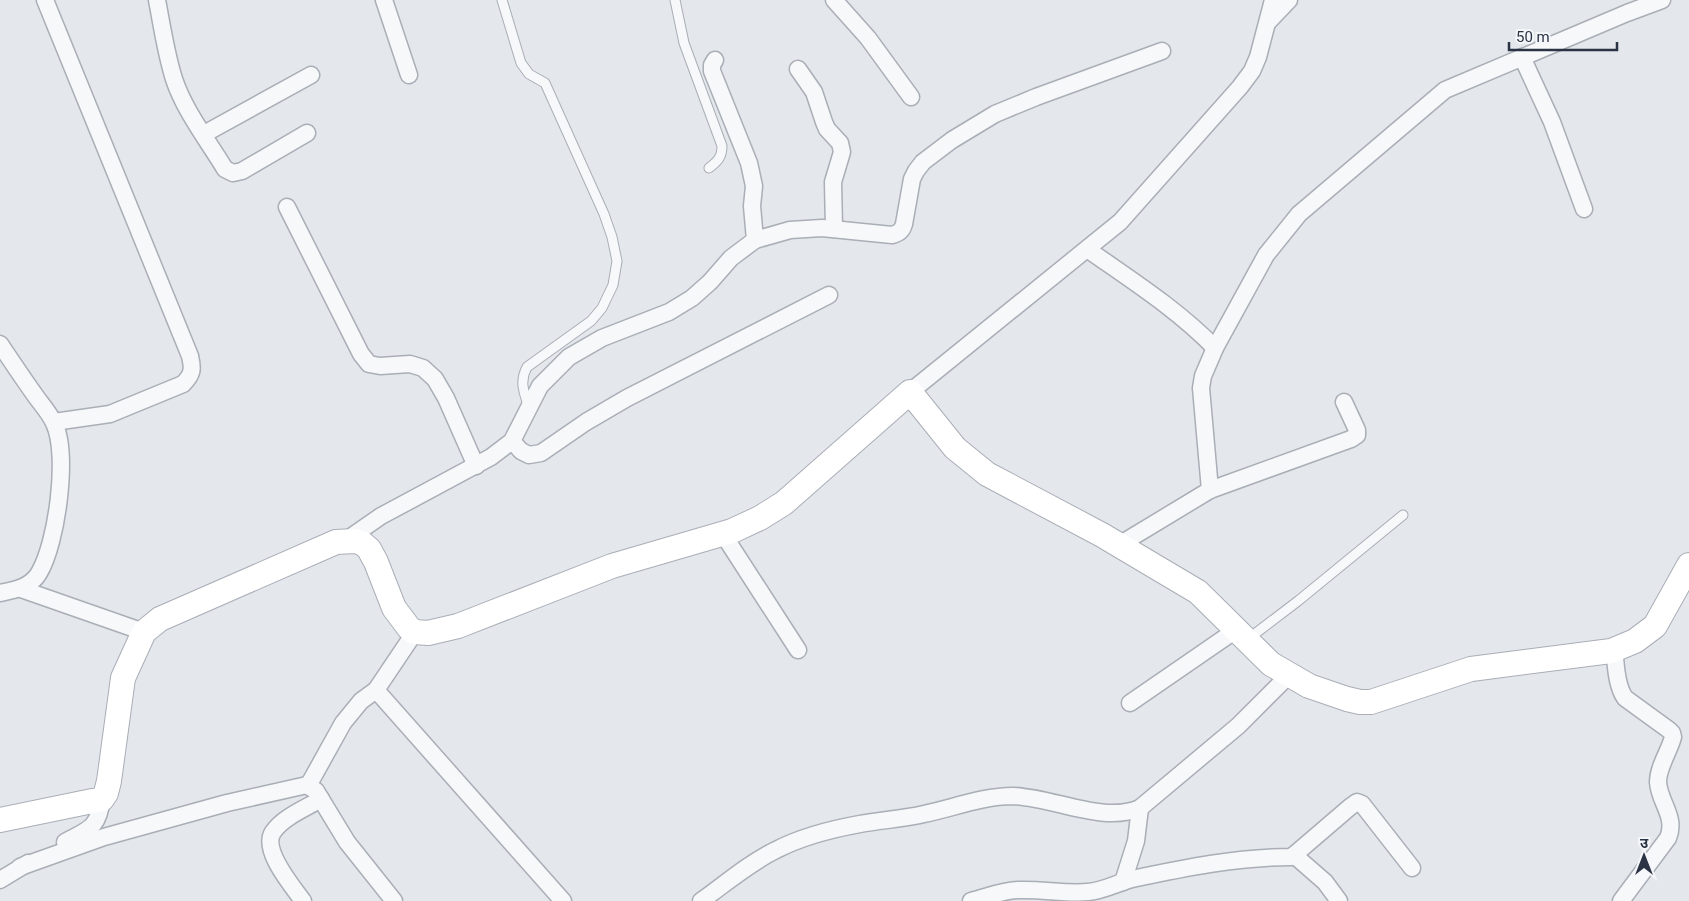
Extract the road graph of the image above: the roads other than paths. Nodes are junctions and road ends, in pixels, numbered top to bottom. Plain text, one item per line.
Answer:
1 (45, 0) edge
2 (157, 0) edge
3 (384, 0) edge
4 (502, 0) edge
5 (675, 0) edge
6 (834, 0) edge
7 (1273, 0) edge
8 (1289, 0) edge
9 (1662, 0) edge
10 (1267, 23) junction
11 (1162, 51) dead end
12 (1522, 58) junction
13 (715, 60) dead end
14 (798, 69) dead end
15 (409, 74) dead end
16 (311, 75) dead end
17 (911, 97) dead end
18 (307, 133) dead end
19 (204, 134) junction
20 (709, 168) dead end
21 (287, 207) dead end
22 (1584, 209) dead end
23 (834, 229) junction
24 (755, 240) junction
25 (1087, 249) junction
26 (829, 295) dead end
27 (0, 344) edge
28 (1215, 348) junction
29 (910, 392) junction
30 (1344, 402) dead end
31 (529, 408) junction
32 (54, 422) junction
33 (512, 441) junction
34 (476, 466) junction
35 (1210, 490) junction
36 (1403, 515) dead end
37 (723, 534) junction
38 (345, 541) junction
39 (1118, 545) junction
40 (1689, 565) edge
41 (21, 589) junction
42 (0, 593) edge
43 (144, 632) junction
44 (415, 632) junction
45 (1241, 635) junction
46 (1614, 649) junction
47 (798, 650) dead end
48 (1288, 676) junction
49 (376, 690) junction
50 (1130, 703) dead end
51 (308, 786) junction
52 (102, 799) junction
53 (321, 799) junction
54 (1140, 808) junction
55 (0, 820) edge
56 (1294, 855) junction
57 (20, 867) junction
58 (1412, 868) dead end
59 (0, 880) edge
60 (1123, 882) junction
61 (303, 901) edge
62 (394, 901) edge
63 (563, 901) edge
64 (701, 901) edge
65 (971, 901) edge
66 (1339, 901) edge
67 (1621, 901) edge

1 - 32 street
2 - 19 street
3 - 15 street
4 - 31 lane
5 - 20 lane
6 - 17 street
7 - 10 street
8 - 10 street
9 - 12 street
10 - 25 street
11 - 23 street
12 - 22 street
12 - 28 street
13 - 24 street
14 - 23 street
16 - 19 street
18 - 19 street
21 - 34 street
23 - 24 street
24 - 31 street
25 - 28 street
25 - 29 street
26 - 33 street
27 - 32 street
28 - 35 street
29 - 37 street
29 - 39 street
30 - 35 street
31 - 33 street
32 - 41 street
33 - 34 street
34 - 38 street
35 - 39 street
36 - 45 lane
37 - 44 street
37 - 47 street
38 - 43 street
38 - 44 street
39 - 45 street
40 - 46 street
41 - 42 street
41 - 43 street
43 - 52 street
44 - 49 street
45 - 48 street
45 - 50 street
46 - 48 street
46 - 67 street
48 - 54 street
49 - 51 street
49 - 63 street
51 - 53 street
51 - 57 street
52 - 55 street
52 - 57 street
53 - 61 street
53 - 62 street
54 - 60 street
54 - 64 street
56 - 58 street
56 - 60 street
56 - 66 street
57 - 59 street
60 - 65 street

